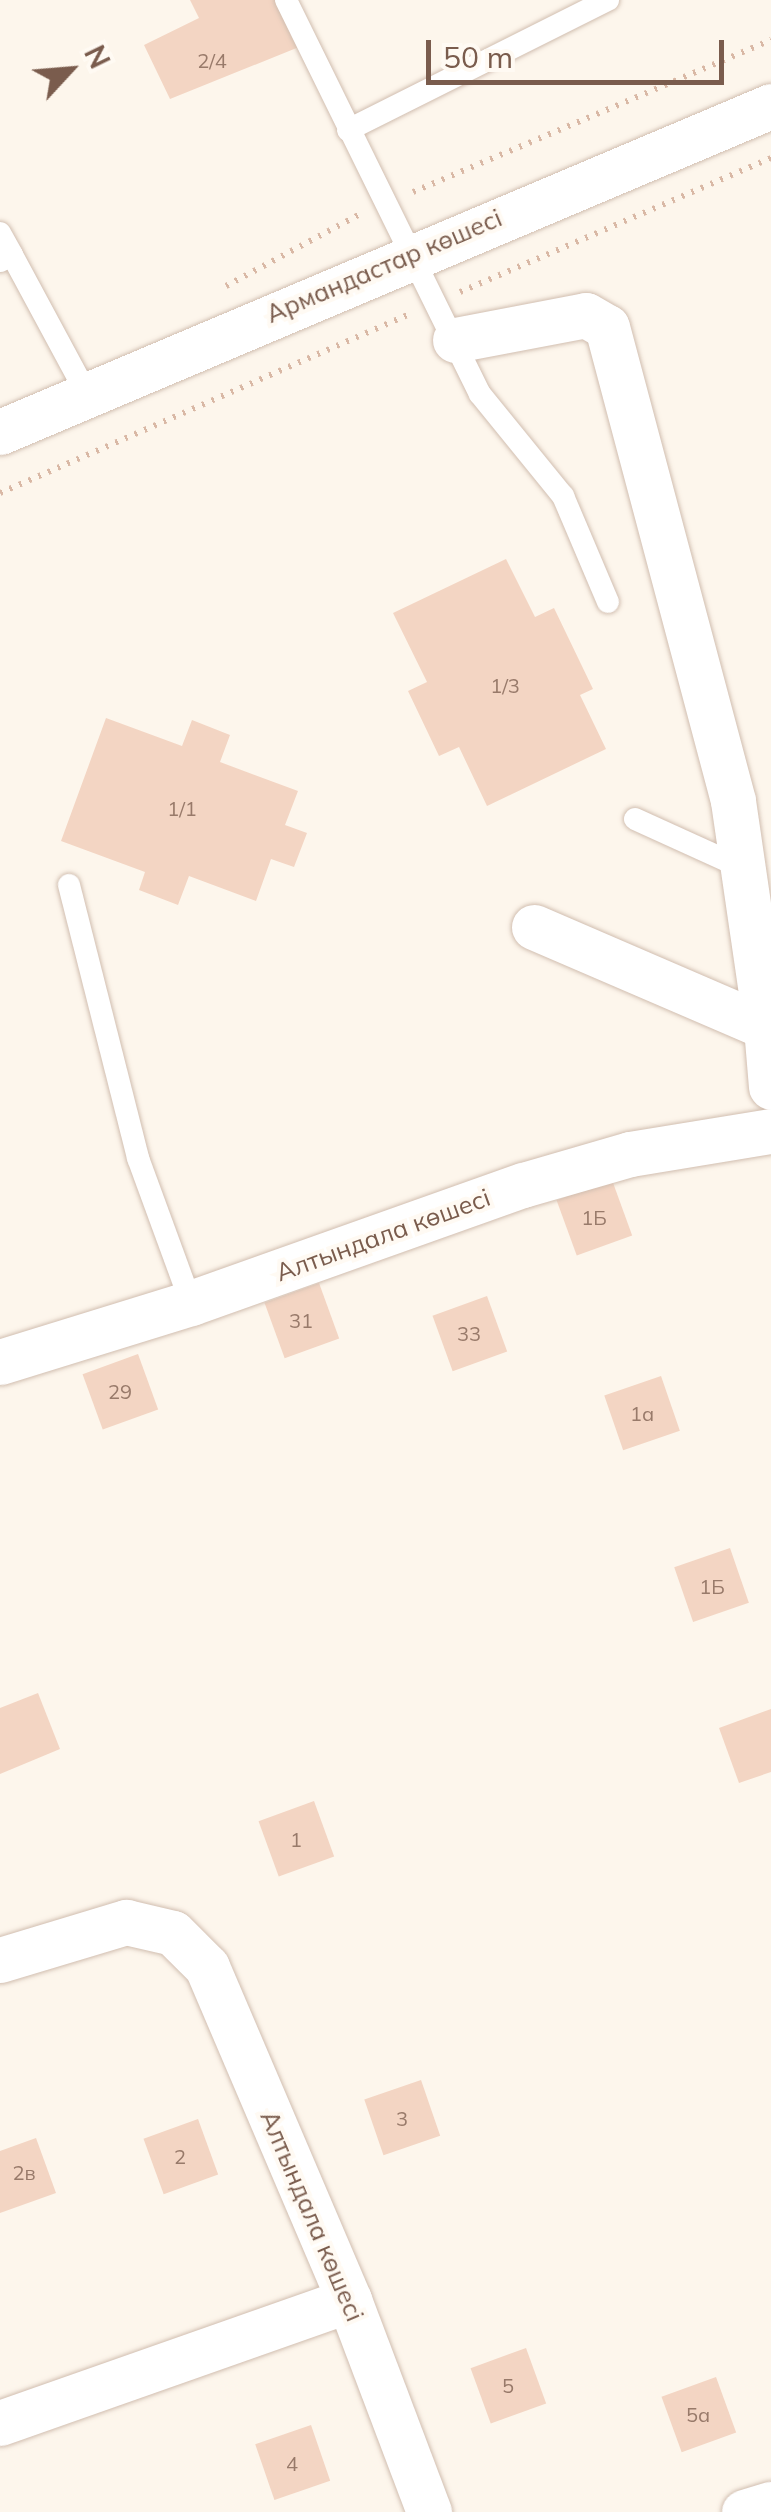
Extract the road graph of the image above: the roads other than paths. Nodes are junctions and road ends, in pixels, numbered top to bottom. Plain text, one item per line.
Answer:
1 (286, 0) edge
2 (608, 0) edge
3 (771, 106) edge
4 (348, 130) junction
5 (0, 232) edge
6 (408, 255) junction
7 (6, 258) edge
8 (445, 322) junction
9 (87, 394) junction
10 (0, 432) edge
11 (608, 602) dead end
12 (635, 819) dead end
13 (743, 868) junction
14 (70, 886) dead end
15 (534, 926) dead end
16 (768, 1028) edge
17 (771, 1087) edge
18 (771, 1131) edge
19 (190, 1303) junction
20 (0, 1362) edge
21 (0, 1960) edge
22 (349, 2300) junction
23 (0, 2423) edge
24 (771, 2504) edge
25 (428, 2512) edge
26 (744, 2512) edge

1 - 4 lane
2 - 4 lane
3 - 6 street, Армандастар көшесі
4 - 6 lane
5 - 7 lane
6 - 8 lane
6 - 9 street, Армандастар көшесі
7 - 9 lane
8 - 11 lane
8 - 13 street
9 - 10 street, Армандастар көшесі
12 - 13 lane
13 - 16 street
14 - 19 lane
15 - 16 street
16 - 17 street
18 - 19 street, Алтындала көшесі
19 - 20 street, Алтындала көшесі
21 - 22 street, Алтындала көшесі
22 - 23 street
22 - 25 street, Алтындала көшесі
24 - 26 street

